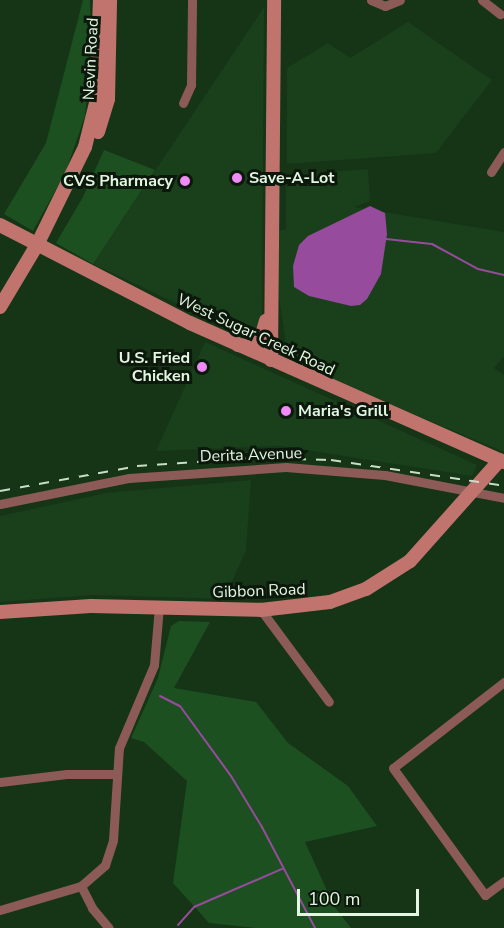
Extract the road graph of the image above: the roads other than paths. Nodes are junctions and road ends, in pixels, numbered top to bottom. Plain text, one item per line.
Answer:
1 (100, 0) edge
2 (110, 0) edge
3 (192, 0) edge
4 (274, 0) edge
5 (371, 0) edge
6 (400, 0) edge
7 (482, 0) edge
8 (500, 14) dead end
9 (183, 103) dead end
10 (504, 152) edge
11 (491, 172) dead end
12 (0, 225) edge
13 (271, 239) junction
14 (37, 245) junction
15 (0, 306) edge
16 (238, 345) junction
17 (271, 360) junction
18 (502, 461) edge
19 (476, 490) junction
20 (504, 498) edge
21 (0, 504) edge
22 (159, 608) junction
23 (261, 610) junction
24 (0, 612) edge
25 (504, 682) edge
26 (329, 702) dead end
27 (116, 774) junction
28 (0, 782) edge
29 (504, 881) edge
30 (81, 886) junction
31 (0, 910) edge
32 (109, 928) edge

1 - 14 main road, Nevin Road
2 - 14 main road, Nevin Road
3 - 9 street
4 - 13 main road
5 - 6 street
7 - 8 street
10 - 11 street
12 - 14 main road, West Sugar Creek Road
13 - 16 main road
13 - 17 main road
14 - 15 main road, Nevin Road
14 - 16 main road, West Sugar Creek Road
16 - 17 main road, West Sugar Creek Road
17 - 18 main road, West Sugar Creek Road
18 - 19 main road, Gibbon Road
19 - 20 street, Derita Avenue
19 - 21 street, Derita Avenue
19 - 23 main road, Gibbon Road
22 - 23 main road, Gibbon Road
22 - 24 main road, Gibbon Road
22 - 27 street
23 - 26 street
25 - 29 street
27 - 28 street
27 - 30 street
30 - 31 street
30 - 32 street

